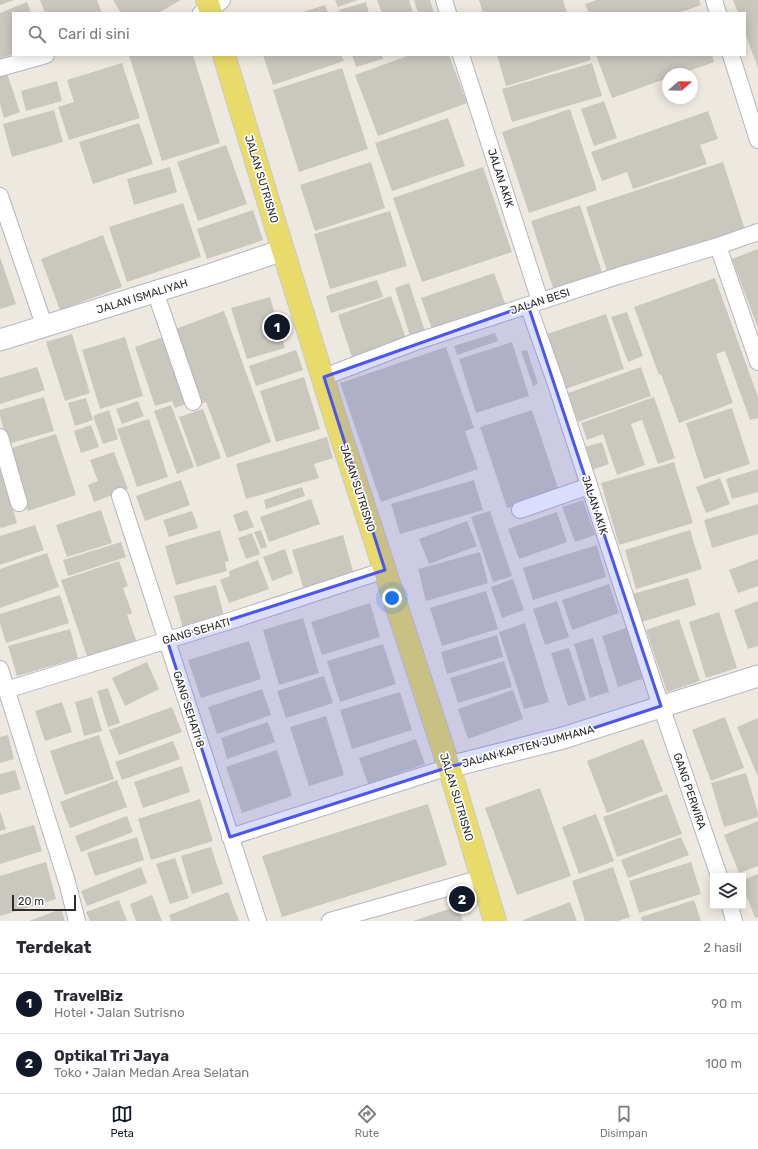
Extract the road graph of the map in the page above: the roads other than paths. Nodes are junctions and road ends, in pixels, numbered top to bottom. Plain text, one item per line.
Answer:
1 (444, 0) edge
2 (714, 0) edge
3 (448, 12) edge
4 (718, 12) edge
5 (42, 56) edge
6 (224, 56) edge
7 (461, 56) edge
8 (732, 56) edge
9 (0, 68) edge
10 (758, 140) edge
11 (0, 196) edge
12 (758, 232) edge
13 (718, 246) junction
14 (283, 250) junction
15 (155, 291) junction
16 (534, 303) junction
17 (44, 325) junction
18 (0, 340) edge
19 (758, 362) edge
20 (324, 377) junction
21 (192, 402) dead end
22 (0, 437) edge
23 (588, 486) junction
24 (120, 496) dead end
25 (19, 503) dead end
26 (520, 510) dead end
27 (385, 570) junction
28 (167, 640) junction
29 (0, 669) edge
30 (758, 676) edge
31 (6, 690) junction
32 (661, 706) junction
33 (449, 767) junction
34 (230, 837) junction
35 (718, 873) edge
36 (482, 878) junction
37 (731, 909) edge
38 (76, 921) edge
39 (258, 921) edge
40 (330, 921) edge
41 (495, 921) edge
42 (734, 921) edge

1 - 3 street
2 - 4 street
5 - 9 street
6 - 14 main road, JALAN SUTRISNO
7 - 16 street, JALAN AKIK
8 - 10 street
11 - 17 street
12 - 13 street, JALAN BESI
13 - 16 street, JALAN BESI
13 - 19 street
14 - 15 street, JALAN ISMALIYAH
14 - 20 main road, JALAN SUTRISNO
15 - 17 street, JALAN ISMALIYAH
15 - 21 street
16 - 20 street, JALAN BESI
16 - 23 street, JALAN AKIK
17 - 18 street, JALAN ISMALIYAH
20 - 27 main road, JALAN SUTRISNO
22 - 25 street
23 - 26 street
23 - 32 street, JALAN AKIK
24 - 28 street, GANG SEHATI 8
27 - 28 street, GANG SEHATI
27 - 33 main road, JALAN SUTRISNO
28 - 31 street, GANG SEHATI
28 - 34 street, GANG SEHATI 8
29 - 31 street
30 - 32 street, JALAN KAPTEN JUMHANA
31 - 38 street
32 - 33 street, JALAN KAPTEN JUMHANA
32 - 35 street, GANG PERWIRA
33 - 34 street, JALAN KAPTEN JUMHANA
33 - 36 main road, JALAN SUTRISNO
34 - 39 street, GANG SEHATI 8
36 - 40 street
36 - 41 main road, JALAN SUTRISNO
37 - 42 street

